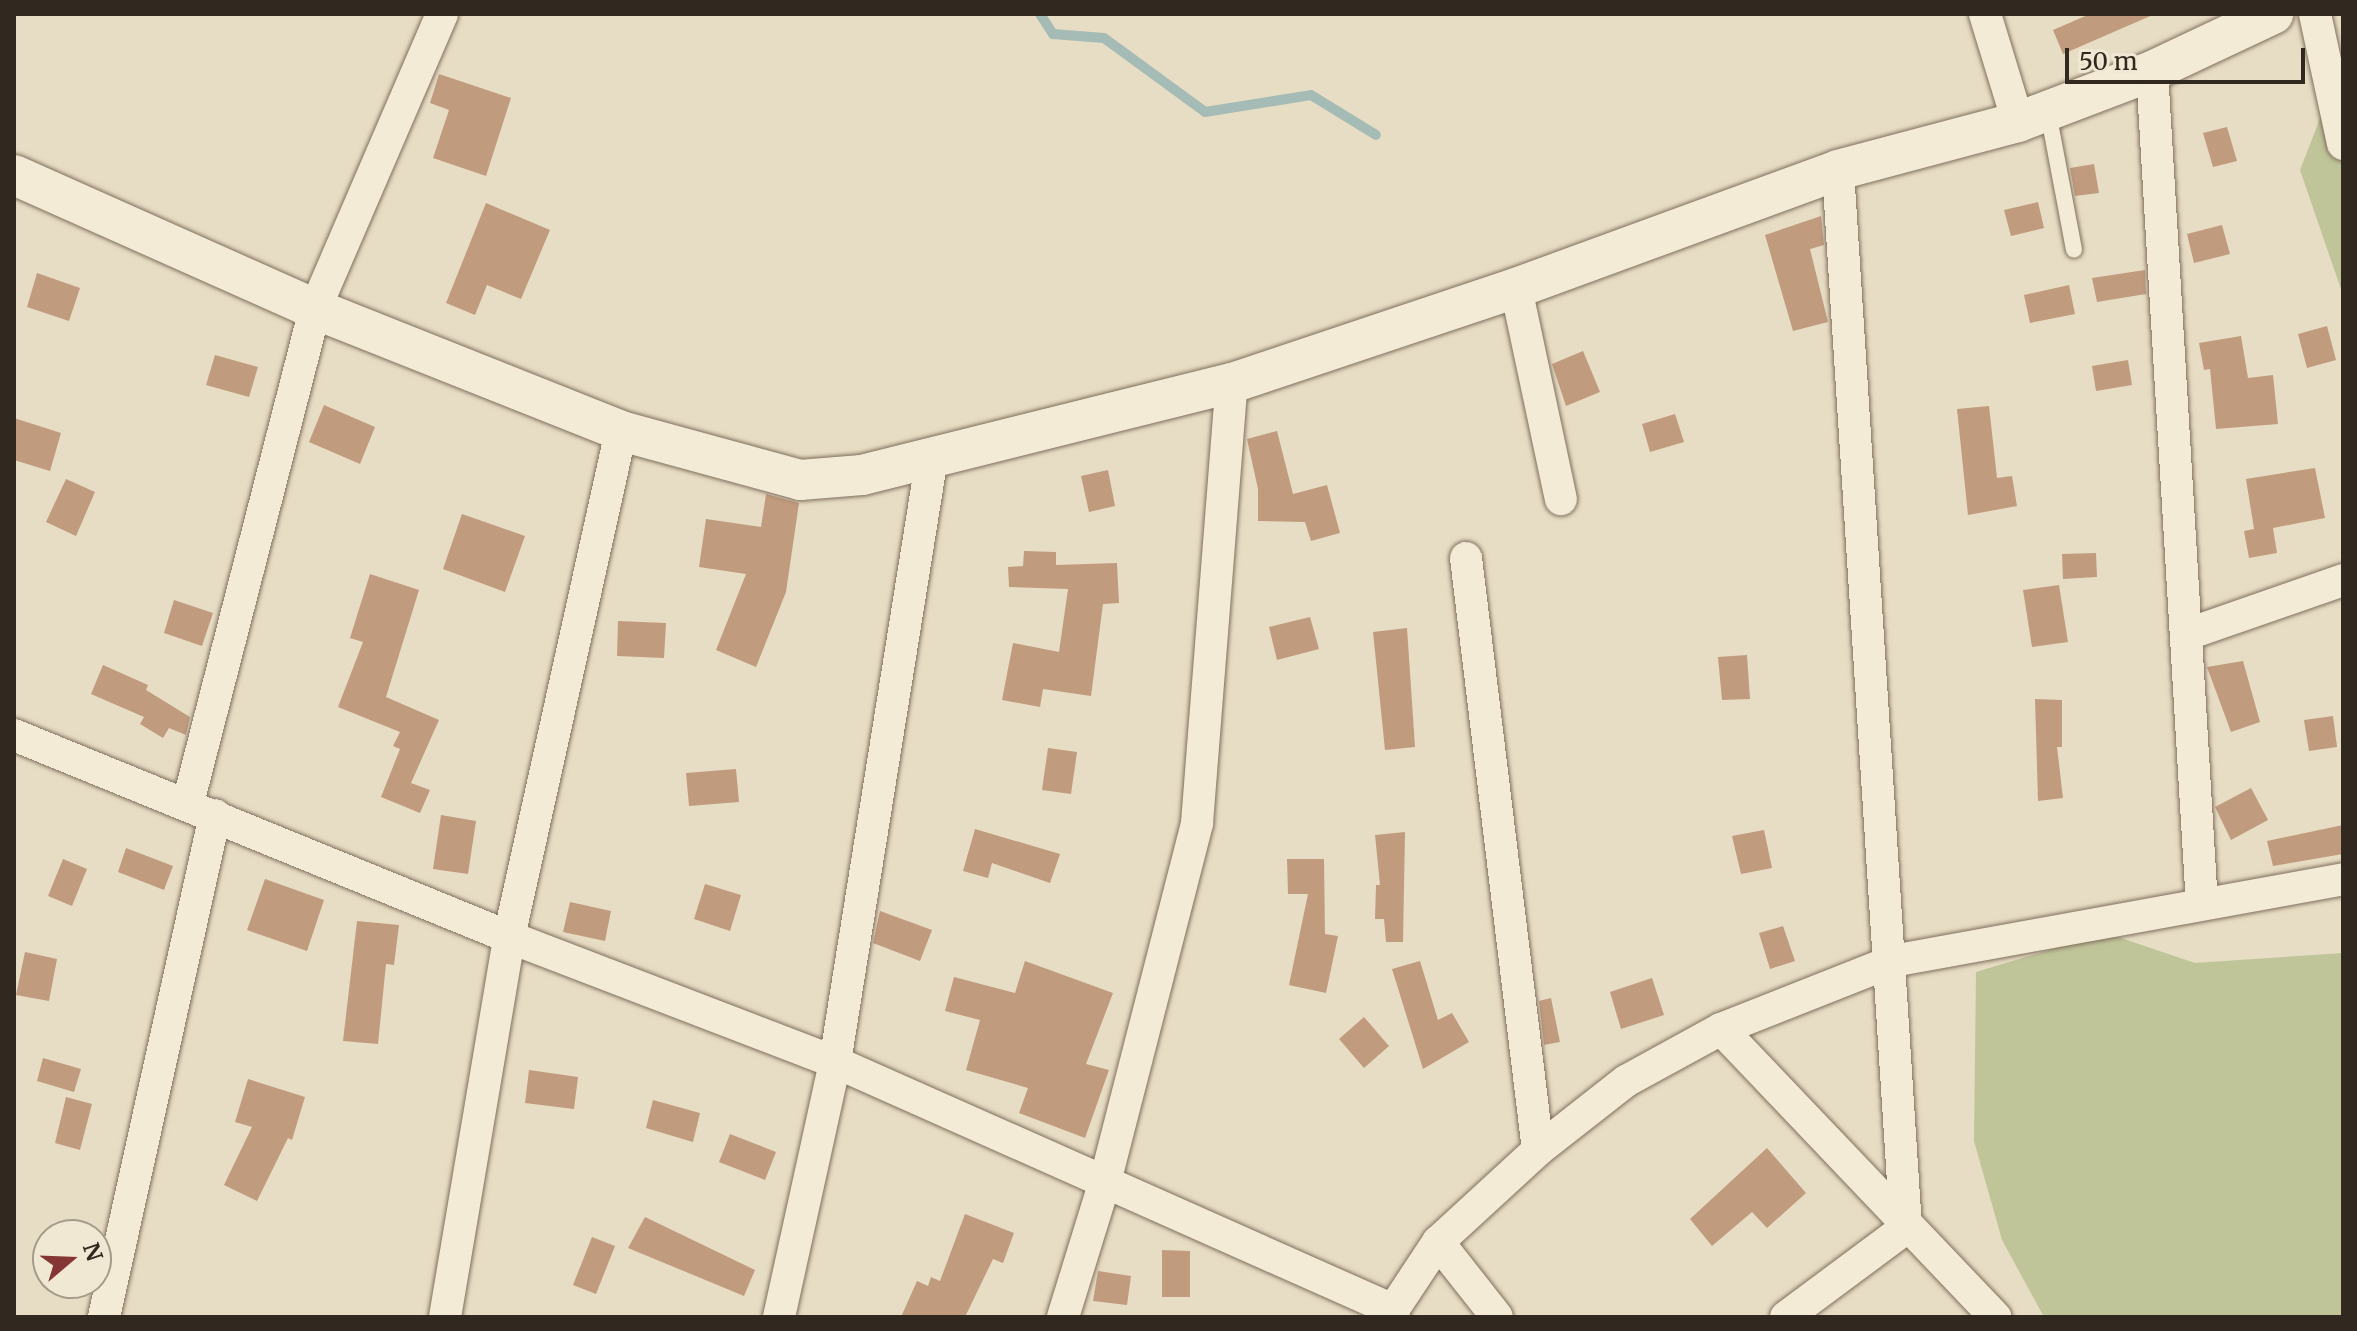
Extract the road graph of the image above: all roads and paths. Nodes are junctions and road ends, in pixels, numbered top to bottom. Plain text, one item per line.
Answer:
1 (442, 14) edge
2 (1985, 14) edge
3 (2315, 14) edge
4 (2259, 17) edge
5 (2152, 71) junction
6 (2033, 116) junction
7 (2343, 144) edge
8 (1838, 170) junction
9 (14, 176) edge
10 (2074, 250) dead end
11 (1516, 288) junction
12 (315, 309) junction
13 (1232, 383) junction
14 (621, 431) junction
15 (932, 457) junction
16 (1561, 499) dead end
17 (1466, 558) dead end
18 (2343, 580) edge
19 (2188, 634) junction
20 (14, 735) edge
21 (202, 809) junction
22 (2343, 879) edge
23 (2202, 905) junction
24 (509, 937) junction
25 (1893, 961) junction
26 (1721, 1029) junction
27 (835, 1062) junction
28 (1538, 1150) junction
29 (1106, 1178) junction
30 (1906, 1228) junction
31 (1438, 1242) junction
32 (1394, 1314) edge
33 (104, 1317) edge
34 (445, 1317) edge
35 (779, 1317) edge
36 (1063, 1317) edge
37 (1497, 1317) edge
38 (1786, 1317) edge
39 (1995, 1317) edge

1 - 12 street
2 - 6 street
3 - 7 street
4 - 5 street
5 - 6 street
5 - 19 street
6 - 8 street
6 - 10 lane
8 - 11 street
8 - 25 street
9 - 12 street
11 - 13 street
11 - 16 street
12 - 14 street
12 - 21 street
13 - 15 street
13 - 29 street
14 - 15 street
14 - 24 street
15 - 27 street
17 - 28 street
18 - 19 street
19 - 23 street
20 - 21 street
21 - 24 street
21 - 33 street
22 - 23 street
23 - 25 street
24 - 27 street
24 - 34 street
25 - 26 street
25 - 30 street
26 - 28 street
26 - 30 street
27 - 29 street
27 - 35 street
28 - 31 street
29 - 32 street
29 - 36 street
30 - 38 street
30 - 39 street
31 - 32 street
31 - 37 street

